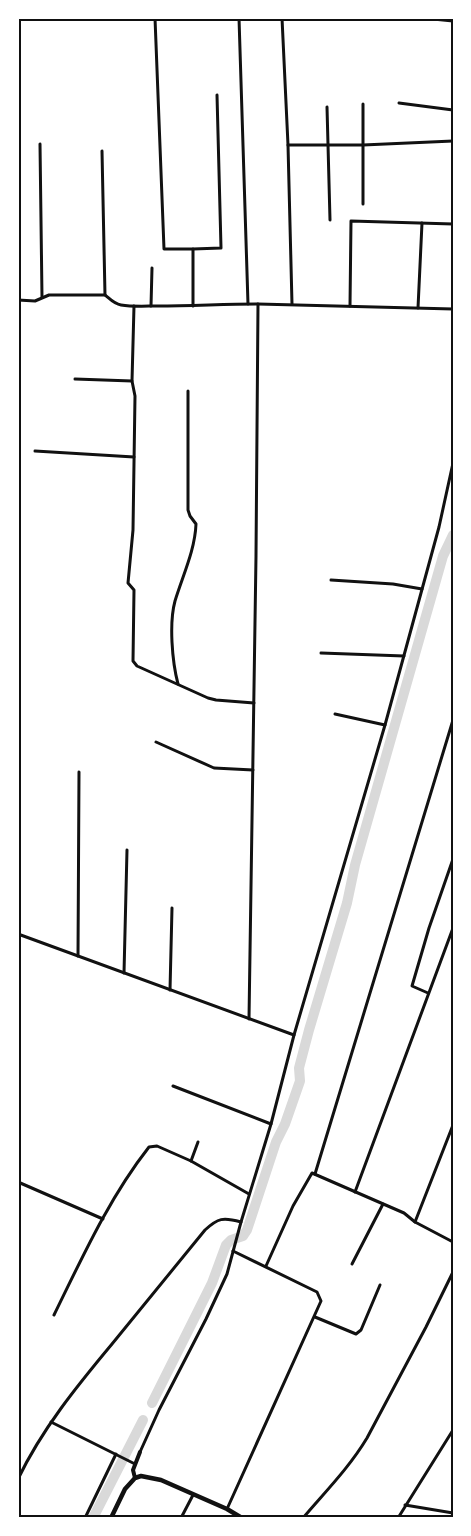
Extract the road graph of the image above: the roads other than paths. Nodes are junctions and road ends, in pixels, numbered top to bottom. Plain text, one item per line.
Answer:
1 (155, 18) edge
2 (239, 18) edge
3 (282, 18) edge
4 (423, 18) edge
5 (453, 21) edge
6 (217, 95) dead end
7 (399, 103) dead end
8 (363, 104) dead end
9 (327, 108) dead end
10 (453, 110) edge
11 (453, 141) edge
12 (40, 144) dead end
13 (288, 145) junction
14 (329, 145) junction
15 (363, 146) junction
16 (102, 151) dead end
17 (363, 204) dead end
18 (330, 220) dead end
19 (422, 223) junction
20 (453, 224) edge
21 (193, 249) junction
22 (152, 268) dead end
23 (105, 295) junction
24 (42, 297) junction
25 (18, 300) edge
26 (248, 304) junction
27 (258, 304) junction
28 (292, 304) junction
29 (134, 306) junction
30 (151, 306) junction
31 (194, 306) junction
32 (350, 306) junction
33 (418, 308) junction
34 (453, 309) edge
35 (75, 379) dead end
36 (132, 381) junction
37 (188, 391) dead end
38 (35, 451) dead end
39 (134, 457) junction
40 (453, 463) edge
41 (331, 580) dead end
42 (422, 588) junction
43 (321, 653) dead end
44 (404, 656) junction
45 (178, 684) junction
46 (254, 703) junction
47 (335, 714) dead end
48 (453, 720) edge
49 (385, 725) junction
50 (156, 742) dead end
51 (253, 770) junction
52 (79, 772) dead end
53 (127, 850) dead end
54 (453, 859) edge
55 (171, 908) dead end
56 (453, 928) edge
57 (18, 934) edge
58 (78, 956) junction
59 (124, 973) junction
60 (170, 990) junction
61 (428, 993) junction
62 (249, 1019) junction
63 (294, 1035) junction
64 (173, 1086) dead end
65 (271, 1124) junction
66 (453, 1125) edge
67 (198, 1142) dead end
68 (191, 1161) junction
69 (315, 1174) junction
70 (18, 1182) edge
71 (355, 1192) junction
72 (249, 1194) junction
73 (383, 1204) junction
74 (103, 1219) junction
75 (241, 1222) junction
76 (416, 1222) junction
77 (453, 1242) edge
78 (233, 1251) junction
79 (352, 1264) dead end
80 (266, 1266) junction
81 (453, 1272) edge
82 (380, 1285) dead end
83 (54, 1315) dead end
84 (315, 1317) junction
85 (51, 1422) junction
86 (453, 1430) edge
87 (140, 1452) joint
88 (118, 1455) junction
89 (135, 1464) junction
90 (135, 1478) junction
91 (18, 1479) edge
92 (194, 1495) junction
93 (405, 1505) junction
94 (227, 1509) junction
95 (453, 1513) edge
96 (85, 1518) edge
97 (111, 1518) edge
98 (181, 1518) edge
99 (242, 1518) edge
100 (303, 1518) edge
101 (398, 1518) edge

1 - 21 street
2 - 26 street
3 - 13 street
4 - 5 street
6 - 21 street
7 - 10 street
8 - 15 street
9 - 14 street
11 - 15 street
12 - 24 street
13 - 14 street
13 - 28 street
14 - 15 street
14 - 18 street
15 - 17 street
16 - 23 street
19 - 20 street
19 - 32 street
19 - 33 street
21 - 31 street
22 - 30 street
23 - 24 street
23 - 29 street
24 - 25 street
26 - 27 street
26 - 31 street
27 - 28 street
27 - 46 street
28 - 32 street
29 - 30 street
29 - 36 street
30 - 31 street
32 - 33 street
33 - 34 street
35 - 36 street
36 - 39 street
37 - 45 street
38 - 39 street
39 - 45 street
40 - 42 street
41 - 42 street
42 - 44 street
43 - 44 street
44 - 49 street
45 - 46 street
46 - 51 street
47 - 49 street
48 - 69 street
49 - 63 street
50 - 51 street
51 - 62 street
52 - 58 street
53 - 59 street
54 - 61 street
55 - 60 street
56 - 61 street
57 - 58 street
58 - 59 street
59 - 60 street
60 - 62 street
61 - 71 street
62 - 63 street
63 - 65 street
64 - 65 street
65 - 72 street
66 - 76 street
67 - 68 street
68 - 72 street
68 - 74 street
69 - 71 street
69 - 80 street
70 - 74 street
71 - 73 street
72 - 75 street
73 - 76 street
73 - 79 street
74 - 83 street
75 - 78 street
75 - 85 street
76 - 77 street
78 - 80 street
78 - 87 street
80 - 84 street
81 - 100 street
82 - 84 street
84 - 94 street
85 - 88 street
85 - 91 street
86 - 93 street
87 - 89 street
88 - 89 street
88 - 96 street
89 - 90 street
90 - 92 main road
90 - 97 main road
92 - 94 main road
92 - 98 street
93 - 95 street
93 - 101 street
94 - 99 main road

